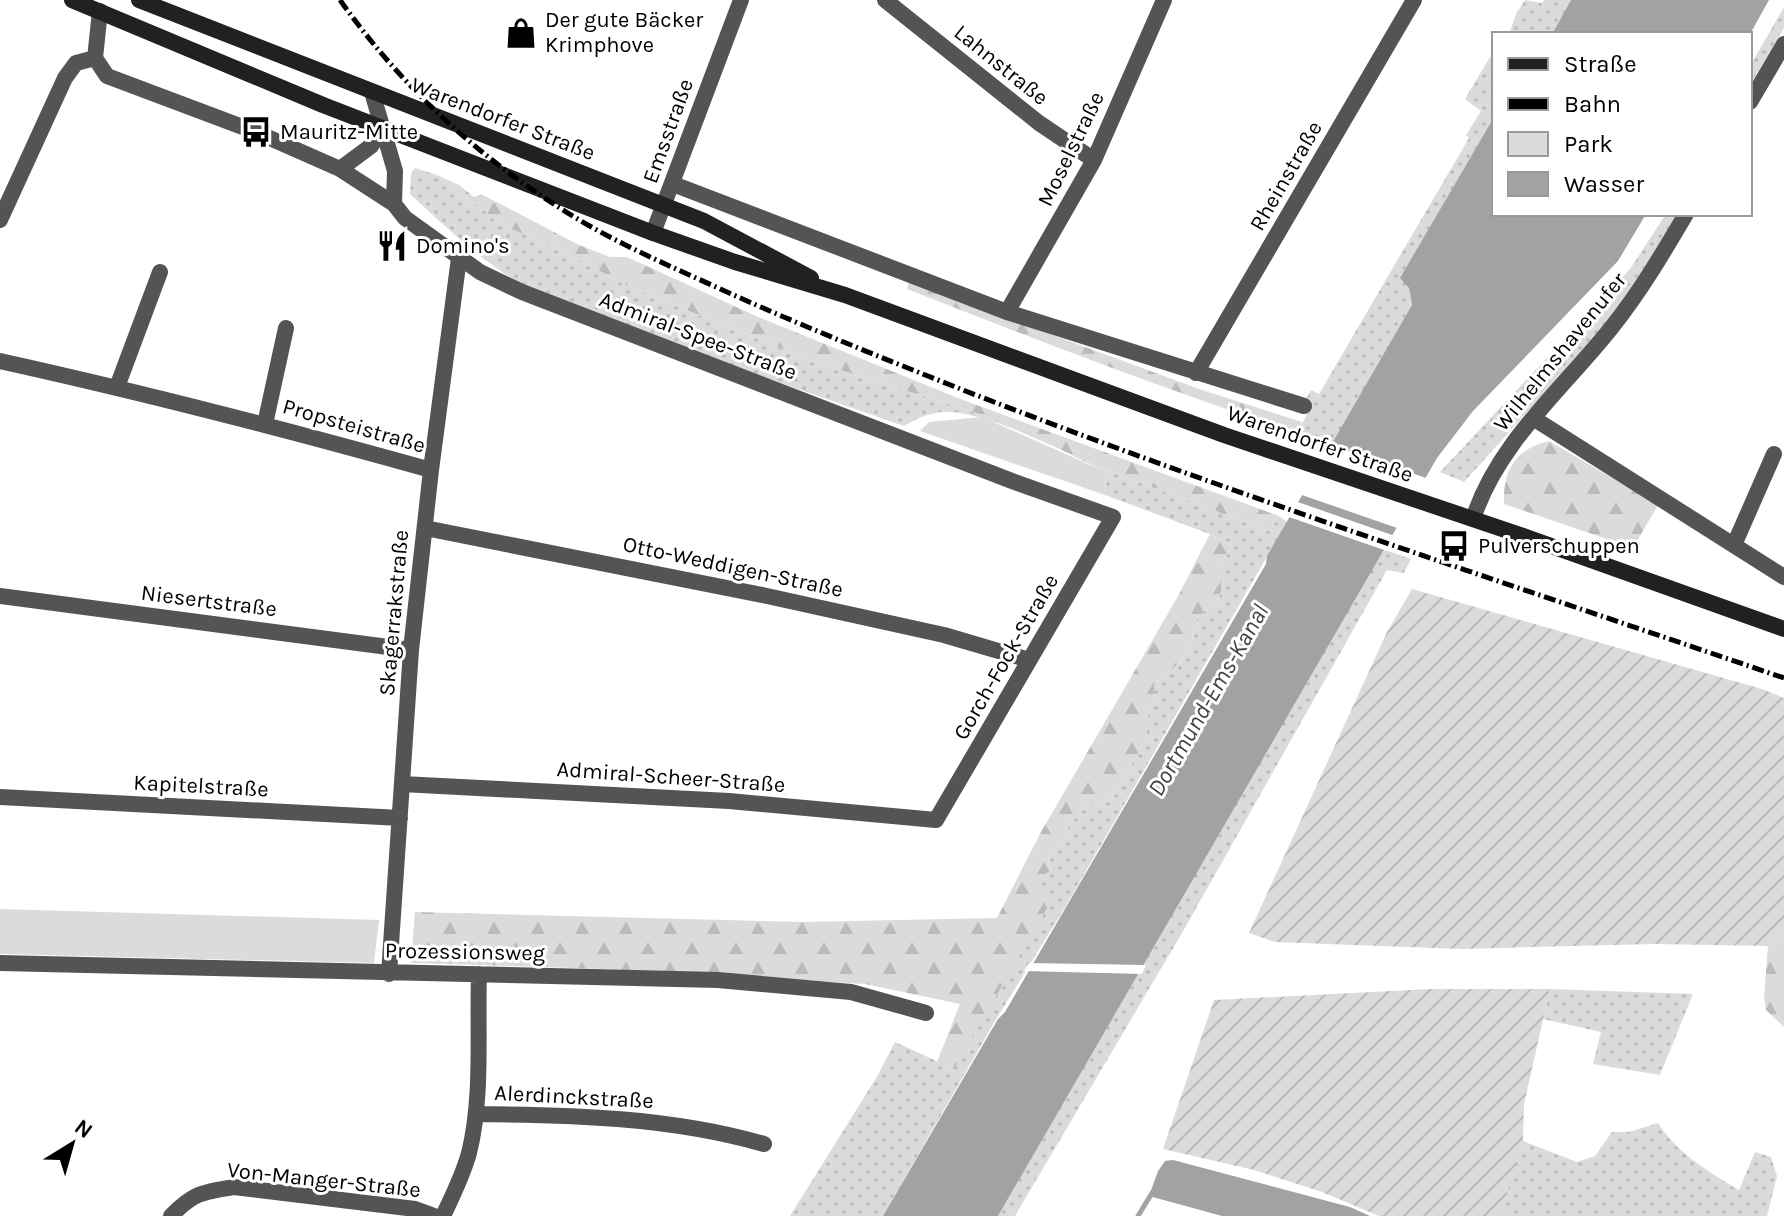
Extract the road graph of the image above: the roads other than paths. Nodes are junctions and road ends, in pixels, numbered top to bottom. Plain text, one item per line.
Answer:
1 (72, 0) edge
2 (139, 0) edge
3 (176, 0) edge
4 (741, 0) edge
5 (885, 0) edge
6 (1164, 0) edge
7 (1414, 0) edge
8 (99, 4) edge
9 (195, 22) junction
10 (1784, 44) edge
11 (95, 58) junction
12 (372, 92) junction
13 (1752, 99) edge
14 (382, 128) junction
15 (1094, 160) junction
16 (340, 169) junction
17 (673, 184) junction
18 (7, 185) edge
19 (394, 204) junction
20 (665, 206) junction
21 (1685, 216) edge
22 (0, 220) edge
23 (653, 233) junction
24 (459, 258) junction
25 (160, 272) dead end
26 (845, 295) junction
27 (1007, 312) junction
28 (286, 328) dead end
29 (0, 361) edge
30 (1196, 373) junction
31 (117, 387) junction
32 (1304, 406) dead end
33 (1533, 418) junction
34 (265, 424) junction
35 (1774, 454) dead end
36 (431, 470) junction
37 (1113, 517) joint
38 (1473, 519) junction
39 (425, 528) junction
40 (1734, 545) junction
41 (1784, 577) edge
42 (0, 596) edge
43 (1784, 629) edge
44 (411, 650) junction
45 (1029, 660) junction
46 (402, 784) junction
47 (0, 797) edge
48 (400, 818) junction
49 (936, 820) joint
50 (0, 963) edge
51 (389, 974) junction
52 (479, 974) junction
53 (926, 1013) dead end
54 (476, 1114) junction
55 (764, 1144) dead end
56 (171, 1216) edge
57 (434, 1216) edge
58 (443, 1216) edge

1 - 8 main road, Warendorfer Straße
2 - 9 main road, Warendorfer Straße
3 - 9 main road
4 - 17 street, Emsstraße
5 - 15 street, Lahnstraße
6 - 15 street, Moselstraße
7 - 30 street, Rheinstraße
8 - 11 street
8 - 14 main road, Warendorfer Straße
9 - 12 main road, Warendorfer Straße
10 - 13 street
11 - 16 street
11 - 18 street
12 - 14 street
12 - 20 main road, Warendorfer Straße
14 - 16 street
14 - 19 street
14 - 23 main road, Warendorfer Straße
15 - 27 street, Moselstraße
16 - 19 street
17 - 20 street, Emsstraße
17 - 27 street, Warendorfer Straße
18 - 22 street
19 - 24 street, Admiral-Spee-Straße
20 - 23 street, Emsstraße
20 - 26 main road, Warendorfer Straße
21 - 33 street, Wilhelmshavenufer
23 - 26 main road, Warendorfer Straße
24 - 36 street, Skagerrakstraße
24 - 37 street, Admiral-Spee-Straße
25 - 31 street
26 - 38 main road, Warendorfer Straße
27 - 30 street, Warendorfer Straße
28 - 34 street, Propsteistraße
29 - 31 street, Propsteistraße
30 - 32 street, Warendorfer Straße
31 - 34 street, Propsteistraße
33 - 38 street, Wilhelmshavenufer
33 - 40 street
34 - 36 street, Propsteistraße
35 - 40 street
36 - 39 street, Skagerrakstraße
37 - 45 street, Gorch-Fock-Straße
38 - 43 main road, Warendorfer Straße
39 - 44 street, Skagerrakstraße
39 - 45 street, Otto-Weddigen-Straße
40 - 41 street
42 - 44 street, Niesertstraße
44 - 46 street, Skagerrakstraße
45 - 49 street, Gorch-Fock-Straße
46 - 48 street, Skagerrakstraße
46 - 49 street, Admiral-Scheer-Straße
47 - 48 street, Kapitelstraße
48 - 51 street, Skagerrakstraße
50 - 51 street, Prozessionsweg
51 - 52 street, Prozessionsweg
52 - 53 street, Prozessionsweg
52 - 54 street, Alerdinckstraße
54 - 55 street, Alerdinckstraße
54 - 58 street, Alerdinckstraße
56 - 57 street, Von-Manger-Straße

